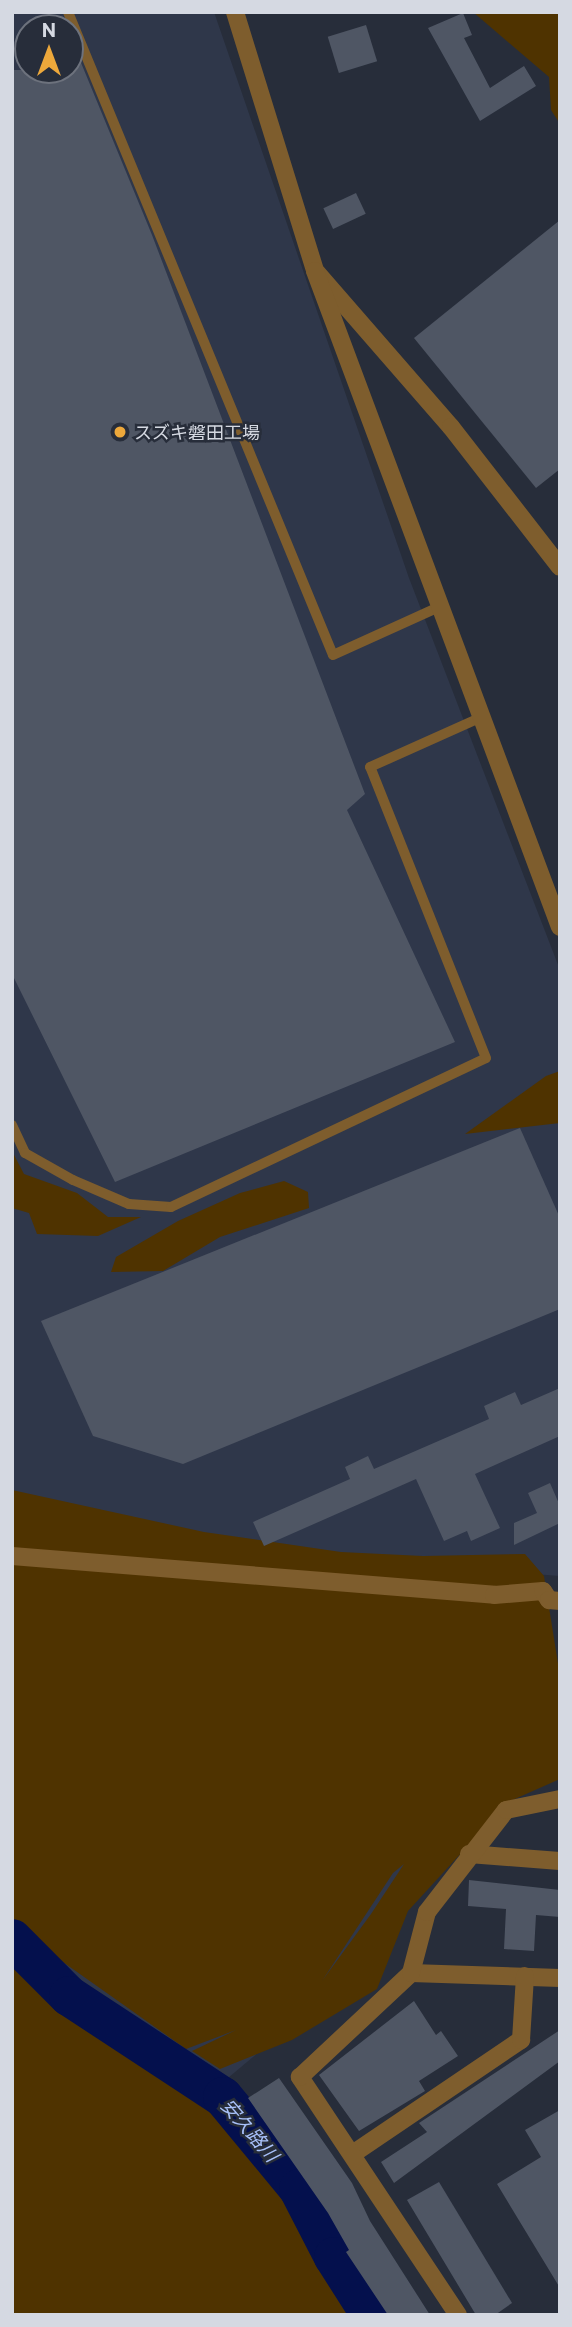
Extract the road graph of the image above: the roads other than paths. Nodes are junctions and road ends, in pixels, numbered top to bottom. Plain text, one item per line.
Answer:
1 (68, 12) edge
2 (235, 12) edge
3 (315, 271) junction
4 (560, 567) edge
5 (441, 606) junction
6 (482, 717) junction
7 (560, 927) edge
8 (12, 1125) edge
9 (12, 1556) edge
10 (560, 1601) edge
11 (560, 1798) edge
12 (469, 1854) junction
13 (560, 1861) edge
14 (411, 1973) junction
15 (526, 1976) junction
16 (560, 1978) edge
17 (354, 2153) junction
18 (458, 2315) edge

1 - 5 lane
2 - 3 street
3 - 4 street
3 - 5 street
5 - 6 street
6 - 7 street
6 - 8 lane
9 - 10 street
11 - 12 street
12 - 13 street
12 - 14 street
14 - 15 street
14 - 17 street
15 - 16 street
15 - 17 street
17 - 18 street

